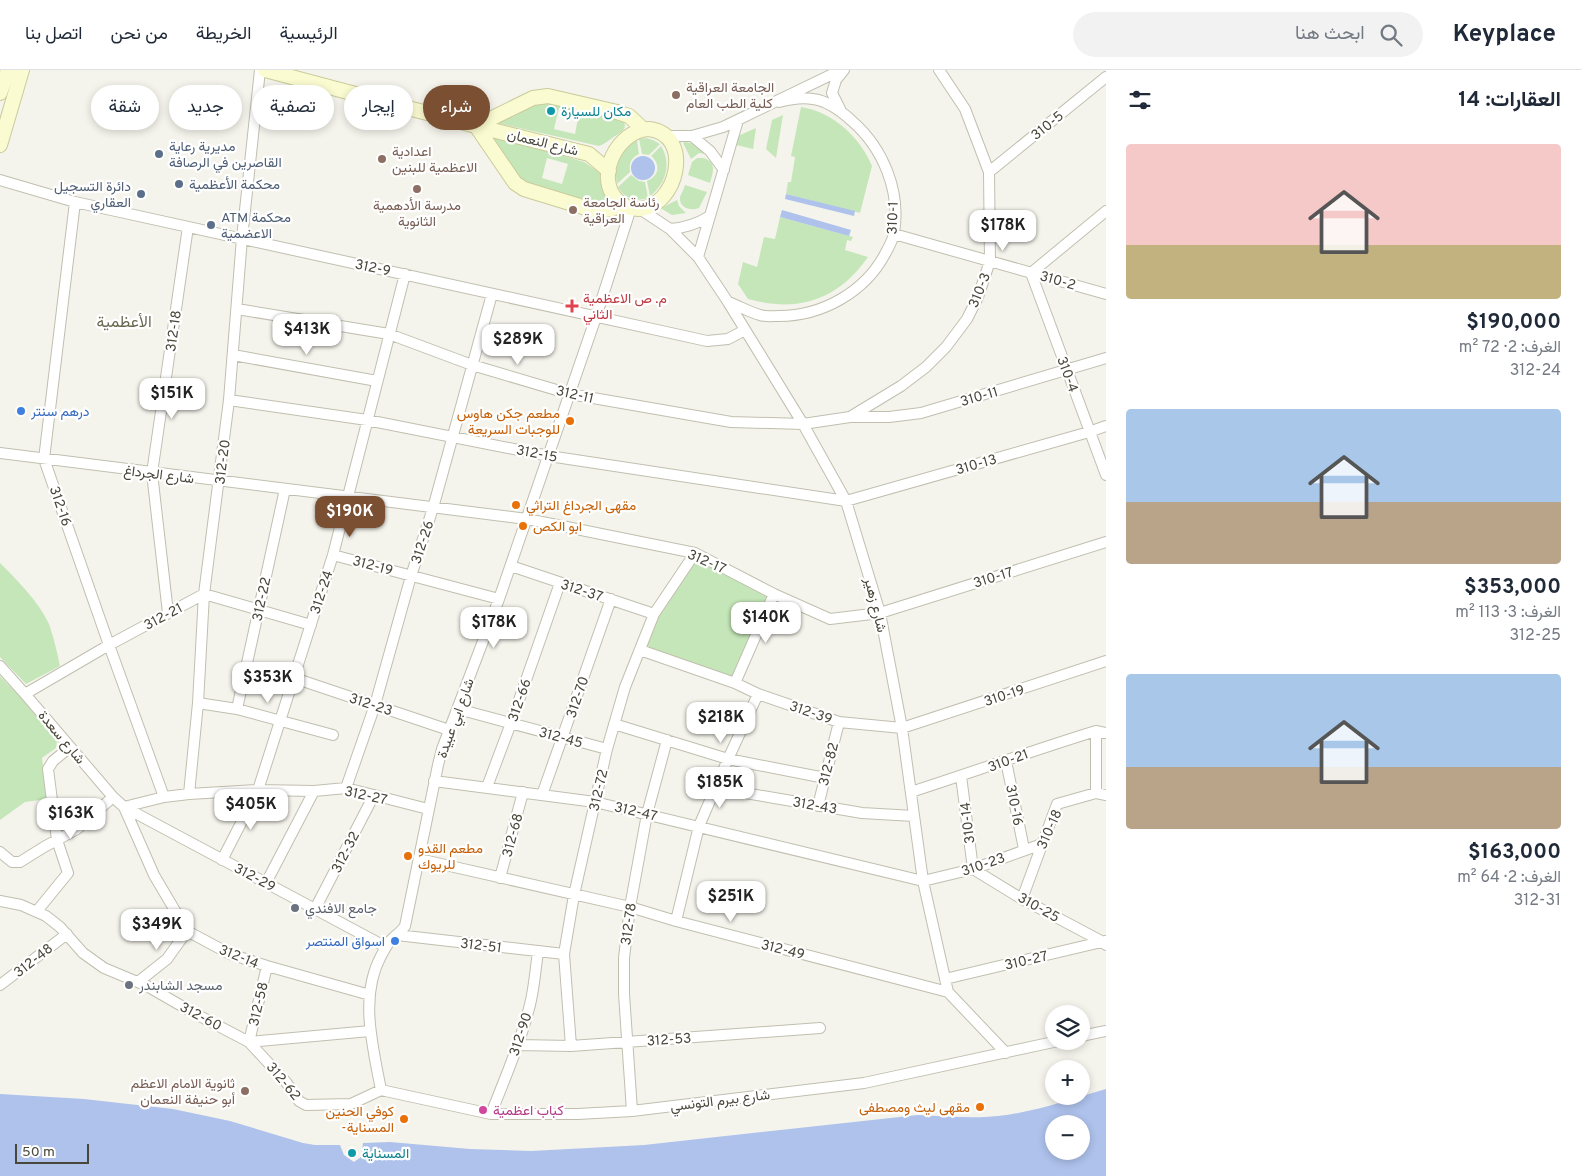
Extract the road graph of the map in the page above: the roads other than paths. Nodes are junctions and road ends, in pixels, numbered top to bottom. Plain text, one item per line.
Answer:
1 (8, 70) edge
2 (22, 70) edge
3 (260, 70) edge
4 (265, 70) edge
5 (842, 70) edge
6 (939, 70) edge
7 (1106, 77) edge
8 (0, 93) edge
9 (779, 102) junction
10 (423, 112) edge
11 (842, 112) junction
12 (490, 119) edge
13 (738, 120) junction
14 (643, 129) junction
15 (479, 130) edge
16 (490, 130) edge
17 (667, 136) junction
18 (692, 136) junction
19 (0, 145) edge
20 (617, 147) junction
21 (588, 154) junction
22 (724, 170) junction
23 (609, 171) junction
24 (988, 172) junction
25 (0, 180) edge
26 (75, 202) junction
27 (631, 207) junction
28 (1106, 211) edge
29 (710, 216) junction
30 (188, 227) junction
31 (670, 229) junction
32 (894, 234) junction
33 (242, 238) junction
34 (698, 257) junction
35 (990, 261) junction
36 (1031, 273) junction
37 (404, 274) junction
38 (492, 294) junction
39 (1106, 294) edge
40 (728, 302) junction
41 (237, 309) junction
42 (596, 317) junction
43 (745, 330) junction
44 (389, 334) junction
45 (233, 355) junction
46 (1106, 358) edge
47 (472, 365) junction
48 (1066, 370) junction
49 (377, 381) junction
50 (570, 394) junction
51 (229, 400) junction
52 (850, 418) junction
53 (367, 420) junction
54 (803, 424) junction
55 (1106, 426) edge
56 (1089, 432) junction
57 (453, 437) junction
58 (0, 453) edge
59 (549, 456) junction
60 (44, 459) junction
61 (152, 473) junction
62 (1106, 476) edge
63 (220, 481) junction
64 (285, 489) junction
65 (348, 497) junction
66 (846, 500) junction
67 (433, 508) junction
68 (527, 519) junction
69 (1106, 542) edge
70 (695, 553) junction
71 (333, 555) junction
72 (511, 566) junction
73 (411, 576) junction
74 (560, 583) junction
75 (204, 594) junction
76 (774, 594) junction
77 (499, 599) junction
78 (611, 599) junction
79 (259, 611) junction
80 (168, 613) junction
81 (880, 613) junction
82 (654, 614) junction
83 (311, 625) junction
84 (109, 646) junction
85 (640, 650) junction
86 (1106, 661) edge
87 (0, 666) edge
88 (294, 678) junction
89 (735, 683) junction
90 (25, 694) junction
91 (758, 694) junction
92 (198, 703) junction
93 (375, 705) junction
94 (236, 709) junction
95 (458, 709) junction
96 (280, 721) junction
97 (839, 722) junction
98 (511, 723) junction
99 (614, 724) junction
100 (902, 728) junction
101 (449, 730) junction
102 (1101, 732) edge
103 (333, 735) dead end
104 (563, 737) junction
105 (667, 740) junction
106 (70, 747) junction
107 (607, 749) junction
108 (728, 758) junction
109 (1006, 762) junction
110 (961, 776) junction
111 (825, 778) junction
112 (434, 781) junction
113 (346, 788) junction
114 (487, 788) junction
115 (716, 788) junction
116 (258, 790) junction
117 (314, 791) junction
118 (523, 792) junction
119 (912, 792) junction
120 (189, 794) junction
121 (1101, 794) edge
122 (374, 795) junction
123 (542, 795) junction
124 (113, 797) junction
125 (164, 797) junction
126 (595, 802) junction
127 (818, 806) junction
128 (124, 807) junction
129 (428, 810) junction
130 (648, 814) junction
131 (914, 816) junction
132 (699, 826) junction
133 (57, 840) junction
134 (1042, 844) junction
135 (1024, 849) junction
136 (0, 852) edge
137 (418, 859) junction
138 (222, 860) junction
139 (973, 869) junction
140 (500, 878) junction
141 (923, 881) junction
142 (266, 883) junction
143 (574, 895) junction
144 (1022, 899) junction
145 (0, 901) edge
146 (630, 907) junction
147 (316, 909) junction
148 (38, 911) junction
149 (676, 921) junction
150 (187, 931) junction
151 (66, 934) junction
152 (397, 935) junction
153 (1105, 943) edge
154 (386, 947) junction
155 (538, 952) junction
156 (564, 954) junction
157 (267, 966) junction
158 (945, 979) junction
159 (138, 982) junction
160 (0, 986) edge
161 (948, 992) junction
162 (370, 995) junction
163 (820, 1028) dead end
164 (370, 1030) junction
165 (1106, 1030) edge
166 (1090, 1034) edge
167 (249, 1042) junction
168 (628, 1042) junction
169 (1045, 1044) edge
170 (518, 1045) junction
171 (571, 1046) junction
172 (1006, 1053) junction
173 (381, 1090) junction
174 (632, 1111) junction
175 (491, 1114) junction

1 - 8 street
2 - 19 street
3 - 33 street, 312-20
4 - 10 street, شارع النعمان
5 - 9 street
5 - 11 street
6 - 24 street, 310-3
7 - 24 street, 310-5
9 - 11 street, 310-1
9 - 13 street
11 - 32 street, 310-1
12 - 14 street
13 - 18 street
13 - 22 street
14 - 17 street
14 - 20 street
15 - 27 street
16 - 21 street, شارع النعمان
17 - 18 street
17 - 27 street
18 - 22 street
20 - 21 street, شارع النعمان
20 - 23 street
21 - 23 street, شارع النعمان
22 - 29 street
23 - 27 street
24 - 35 street, 310-3
25 - 26 street, 312-9
26 - 30 street, 312-9
26 - 60 street, 312-16
27 - 31 street, شارع زهير
27 - 42 street, شارع ابي عبيدة
28 - 36 street
29 - 31 street
29 - 34 street
30 - 33 street, 312-9
30 - 61 street, 312-18
31 - 34 street, شارع زهير
32 - 35 street, 310-2
32 - 40 street, 310-1
33 - 37 street, 312-9
33 - 41 street, 312-20
34 - 40 street, شارع زهير
35 - 36 street, 310-2
35 - 52 street, 310-3
36 - 39 street, 310-2
36 - 48 street, 310-4
37 - 38 street, 312-9
37 - 44 street, 312-24
38 - 42 street, 312-9
38 - 47 street, 312-26
40 - 43 street, شارع زهير
41 - 44 street, 312-11
41 - 45 street, 312-20
42 - 43 street, 312-9
42 - 50 street, شارع ابي عبيدة
43 - 54 street, شارع زهير
44 - 47 street, 312-11
44 - 49 street, 312-24
45 - 49 street
45 - 51 street, 312-20
46 - 48 street, 310-11
47 - 50 street, 312-11
47 - 57 street, 312-26
48 - 52 street, 310-11
48 - 56 street, 310-4
49 - 53 street, 312-24
50 - 54 street, 312-11
50 - 59 street, شارع ابي عبيدة
51 - 53 street, 312-15
51 - 63 street, 312-20
52 - 54 street, 310-3
53 - 57 street, 312-15
53 - 65 street, 312-24
54 - 66 street, شارع زهير
55 - 56 street, 310-13
56 - 62 street, 310-4
56 - 66 street, 310-13
57 - 59 street, 312-15
57 - 67 street, 312-26
58 - 60 street, شارع الجرداغ
59 - 66 street, 312-15
59 - 68 street, شارع ابي عبيدة
60 - 61 street, شارع الجرداغ
60 - 84 street, 312-16
61 - 63 street, شارع الجرداغ
61 - 80 street, 312-18
63 - 64 street, شارع الجرداغ
63 - 75 street, 312-20
64 - 65 street, شارع الجرداغ
64 - 79 street, 312-22
65 - 67 street, شارع الجرداغ
65 - 71 street, 312-24
66 - 81 street, شارع زهير
67 - 68 street, شارع الجرداغ
67 - 73 street, 312-26
68 - 70 street, 312-17
68 - 72 street, شارع ابي عبيدة
69 - 81 street, 310-17
70 - 76 street, 312-17
70 - 82 street, 312-72
71 - 73 street, 312-19
71 - 83 street, 312-24
72 - 74 street, 312-37
72 - 77 street, شارع ابي عبيدة
73 - 77 street, 312-19
73 - 93 street, 312-26
74 - 78 street, 312-37
74 - 98 street, 312-66
75 - 79 street
75 - 80 street, 312-21
75 - 92 street, 312-20
76 - 81 street, 312-17
76 - 89 street
77 - 95 street, شارع ابي عبيدة
78 - 82 street, 312-37
78 - 104 street, 312-70
79 - 83 street
79 - 94 street, 312-22
80 - 84 street, 312-21
81 - 100 street, شارع زهير
82 - 85 street, 312-72
83 - 88 street, 312-24
84 - 90 street, 312-21
84 - 125 street, 312-16
85 - 89 street, 312-39
85 - 99 street, 312-72
86 - 100 street, 310-19
87 - 90 street, شارع سعدة
88 - 93 street, 312-23
88 - 96 street, 312-24
89 - 91 street, 312-39
90 - 106 street, شارع سعدة
91 - 97 street, 312-39
91 - 108 street
92 - 94 street
92 - 120 street, 312-20
93 - 101 street, 312-23
93 - 113 street, 312-26
94 - 96 street
95 - 98 street, 312-45
95 - 101 street, شارع ابي عبيدة
96 - 103 street
96 - 116 street, 312-24
97 - 100 street, 312-39
97 - 111 street, 312-82
98 - 104 street, 312-45
98 - 114 street, 312-66
99 - 105 street
99 - 107 street, 312-72
100 - 119 street, شارع زهير
101 - 112 street, شارع ابي عبيدة
102 - 109 street, 310-21
102 - 121 street
104 - 107 street, 312-45
104 - 123 street, 312-70
105 - 108 street
105 - 130 street, 312-78
106 - 124 street, شارع سعدة
106 - 133 street
107 - 126 street, 312-72
108 - 111 street
108 - 115 street
109 - 110 street, 310-21
109 - 135 street, 310-16
110 - 119 street, 310-21
110 - 139 street, 310-14
111 - 127 street, 312-82
112 - 114 street, 312-47
112 - 129 street, شارع ابي عبيدة
113 - 117 street, 312-27
113 - 122 street, 312-27
114 - 118 street, 312-47
115 - 127 street, 312-43
115 - 132 street
116 - 117 street, 312-27
116 - 120 street, 312-27
116 - 138 street, 312-24
117 - 142 street
118 - 123 street, 312-47
118 - 140 street, 312-68
119 - 131 street, شارع زهير
120 - 125 street, 312-27
121 - 134 street, 310-18
122 - 129 street, 312-27
122 - 147 street, 312-32
123 - 126 street, 312-47
124 - 128 street, شارع سعدة
124 - 133 street
125 - 128 street, 312-27
126 - 130 street, 312-47
126 - 143 street, 312-72
127 - 131 street, 312-43
128 - 138 street, 312-29
128 - 150 street
129 - 137 street, شارع ابي عبيدة
130 - 132 street, 312-47
130 - 146 street, 312-78
131 - 141 street, شارع زهير
132 - 141 street, 312-47
132 - 149 street
133 - 136 street
133 - 148 street
134 - 135 street, 310-23
134 - 144 street, 310-18
135 - 139 street, 310-23
137 - 140 street, 312-49
137 - 152 street, شارع ابي عبيدة
138 - 142 street, 312-29
139 - 141 street, 310-23
139 - 144 street, 310-25
140 - 143 street, 312-49
141 - 158 street, شارع زهير
142 - 147 street, 312-29
143 - 146 street, 312-49
143 - 156 street, 312-72
144 - 153 street, 310-25
145 - 148 street, 312-60
146 - 149 street, 312-49
146 - 168 street, 312-78
147 - 154 street, 312-29
148 - 151 street, 312-60
149 - 161 street, 312-49
150 - 157 street, 312-14
150 - 159 street
151 - 159 street, 312-60
151 - 160 street, 312-48
152 - 154 street, شارع ابي عبيدة
152 - 155 street, 312-51
153 - 158 street, 310-27
154 - 162 street, شارع ابي عبيدة
155 - 156 street, 312-51
155 - 170 street, 312-90
156 - 171 street, 312-72
157 - 162 street, 312-14
157 - 167 street, 312-58
158 - 161 street, شارع زهير
159 - 167 street, 312-60
161 - 172 street
162 - 164 street, شارع ابي عبيدة
163 - 168 street, 312-53
164 - 167 street
164 - 173 street, شارع ابي عبيدة
165 - 166 street
167 - 173 street, 312-62
168 - 171 street, 312-53
168 - 174 street, 312-78
169 - 172 street, شارع بيرم التونسي
170 - 171 street, 312-53
170 - 175 street, 312-90
172 - 174 street, شارع بيرم التونسي
173 - 175 street, شارع بيرم التونسي
174 - 175 street, شارع بيرم التونسي

